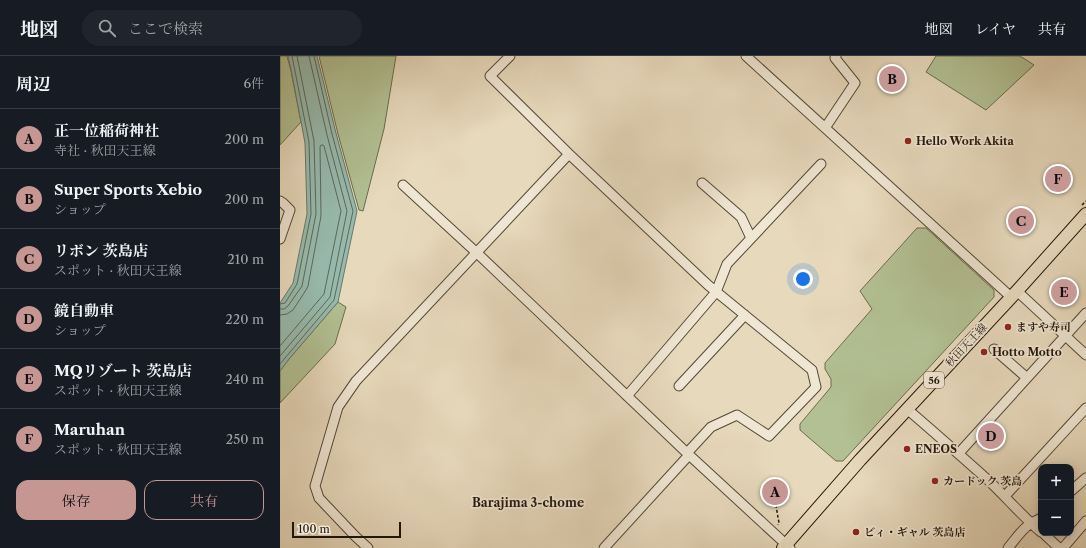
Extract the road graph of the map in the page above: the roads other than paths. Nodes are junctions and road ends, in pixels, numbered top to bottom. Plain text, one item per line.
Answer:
1 (510, 56) edge
2 (746, 56) edge
3 (836, 56) edge
4 (825, 128) junction
5 (569, 154) junction
6 (821, 164) dead end
7 (702, 183) dead end
8 (403, 185) dead end
9 (280, 201) edge
10 (1086, 214) edge
11 (751, 238) junction
12 (280, 239) edge
13 (477, 252) junction
14 (716, 292) junction
15 (1014, 294) junction
16 (1086, 313) edge
17 (745, 315) junction
18 (1065, 336) junction
19 (994, 349) dead end
20 (1086, 355) edge
21 (1027, 378) junction
22 (679, 386) dead end
23 (627, 396) junction
24 (1086, 408) edge
25 (907, 409) junction
26 (959, 453) junction
27 (688, 454) junction
28 (1086, 478) edge
29 (1074, 488) edge
30 (1004, 496) junction
31 (1038, 521) edge
32 (1086, 521) edge
33 (1031, 523) junction
34 (1038, 529) edge
35 (1046, 536) edge
36 (786, 547) edge
37 (368, 548) edge
38 (604, 548) edge
39 (1008, 548) edge
40 (1059, 548) edge
41 (1063, 548) edge

1 - 5 street
2 - 4 street
3 - 4 street
4 - 15 street
5 - 13 street
5 - 14 street
6 - 11 street
7 - 11 street
8 - 13 street
9 - 12 street
10 - 15 main road, 秋田天王線 / 56
11 - 14 street
13 - 23 street
13 - 37 street
14 - 17 street
14 - 23 street
15 - 18 street
15 - 25 main road, 秋田天王線 / 56
16 - 18 street
17 - 22 street
17 - 27 street
18 - 20 street
18 - 21 street
19 - 21 street
21 - 26 street
23 - 27 street
24 - 30 street
25 - 26 street
25 - 36 main road, 秋田天王線 / 56
26 - 30 street
27 - 36 street
27 - 38 street
28 - 29 street
30 - 33 street
31 - 33 street
32 - 41 street
33 - 34 street
33 - 39 street
35 - 40 street

